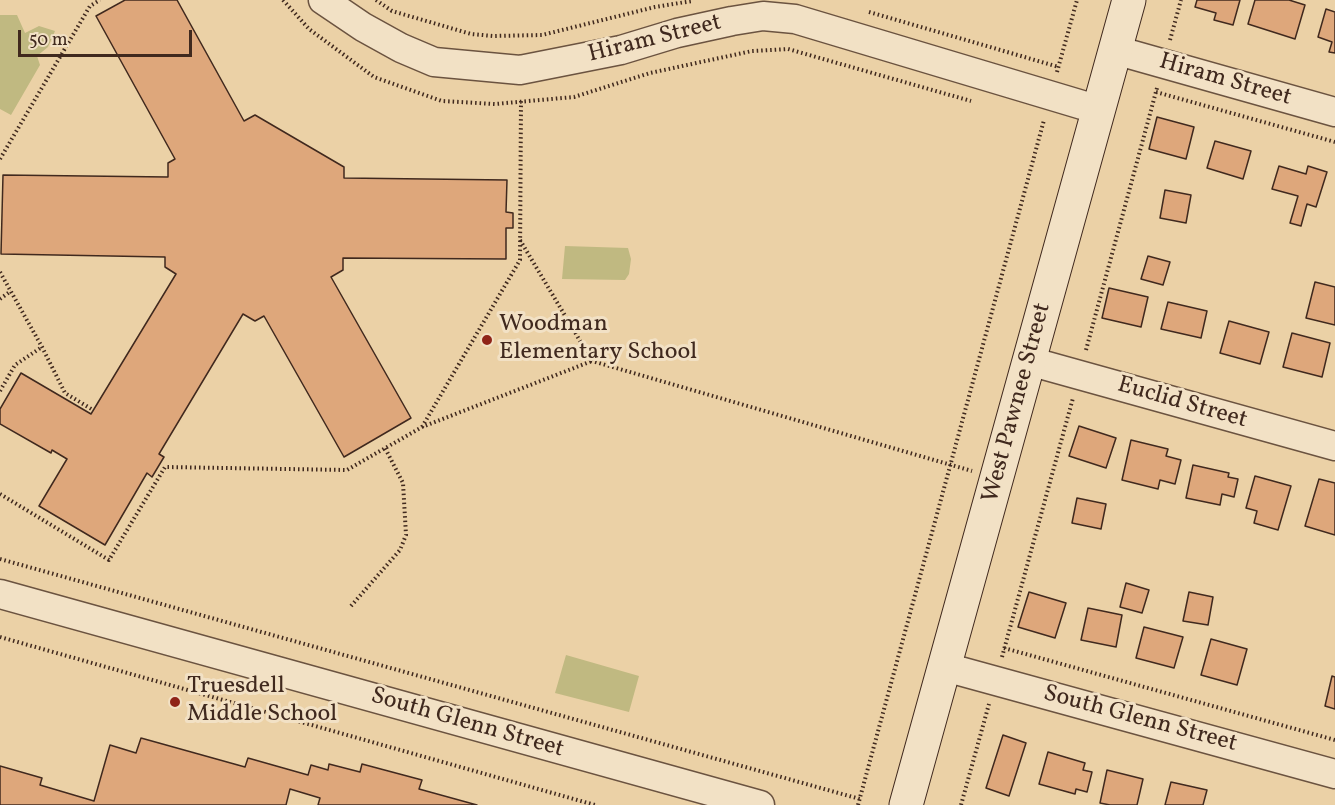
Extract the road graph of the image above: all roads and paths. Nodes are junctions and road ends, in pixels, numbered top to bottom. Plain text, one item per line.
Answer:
1 (100, 0) edge
2 (283, 0) edge
3 (323, 0) edge
4 (376, 0) edge
5 (698, 0) edge
6 (1077, 0) edge
7 (1129, 0) edge
8 (1181, 0) edge
9 (864, 10) dead end
10 (1115, 50) junction
11 (1164, 64) junction
12 (1059, 67) junction
13 (520, 70) junction
14 (1156, 92) junction
15 (1050, 95) junction
16 (521, 101) junction
17 (977, 103) dead end
18 (1099, 110) junction
19 (1335, 112) edge
20 (1335, 142) edge
21 (0, 159) edge
22 (520, 240) junction
23 (0, 272) edge
24 (11, 291) junction
25 (0, 299) edge
26 (42, 347) junction
27 (592, 361) junction
28 (1029, 361) junction
29 (1079, 375) junction
30 (0, 391) edge
31 (93, 410) dead end
32 (422, 427) junction
33 (1335, 446) edge
34 (385, 447) junction
35 (950, 465) junction
36 (997, 478) junction
37 (0, 494) edge
38 (0, 559) edge
39 (0, 594) edge
40 (351, 606) dead end
41 (0, 636) edge
42 (1004, 648) junction
43 (945, 666) junction
44 (995, 680) junction
45 (1335, 740) edge
46 (1335, 774) edge
47 (860, 799) junction
48 (595, 805) edge
49 (760, 805) edge
50 (858, 805) edge
51 (906, 805) edge
52 (961, 805) edge

1 - 21 path
2 - 16 path
3 - 13 street, Hiram Street
4 - 5 path
6 - 12 path
7 - 10 main road, West Pawnee Street
8 - 11 path
9 - 12 path
10 - 11 street, Hiram Street
10 - 18 main road, West Pawnee Street
11 - 14 path
11 - 19 street, Hiram Street
12 - 15 path
13 - 15 street, Hiram Street
13 - 16 path
14 - 20 path
14 - 29 path
15 - 18 street, Hiram Street
15 - 35 path
16 - 17 path
16 - 22 path
18 - 28 main road, West Pawnee Street
22 - 27 path
22 - 32 path
23 - 24 path
24 - 25 path
24 - 26 path
26 - 30 path
26 - 31 path
27 - 32 path
27 - 35 path
28 - 29 street, Euclid Street
28 - 36 main road, West Pawnee Street
29 - 33 street, Euclid Street
29 - 42 path
32 - 34 path
34 - 37 path
34 - 40 path
35 - 36 path
35 - 47 path
36 - 43 main road, West Pawnee Street
38 - 47 path
39 - 49 street, South Glenn Street
41 - 48 path
42 - 44 path
42 - 45 path
43 - 44 street, South Glenn Street
43 - 51 main road, West Pawnee Street
44 - 46 street, South Glenn Street
44 - 52 path
47 - 50 path

